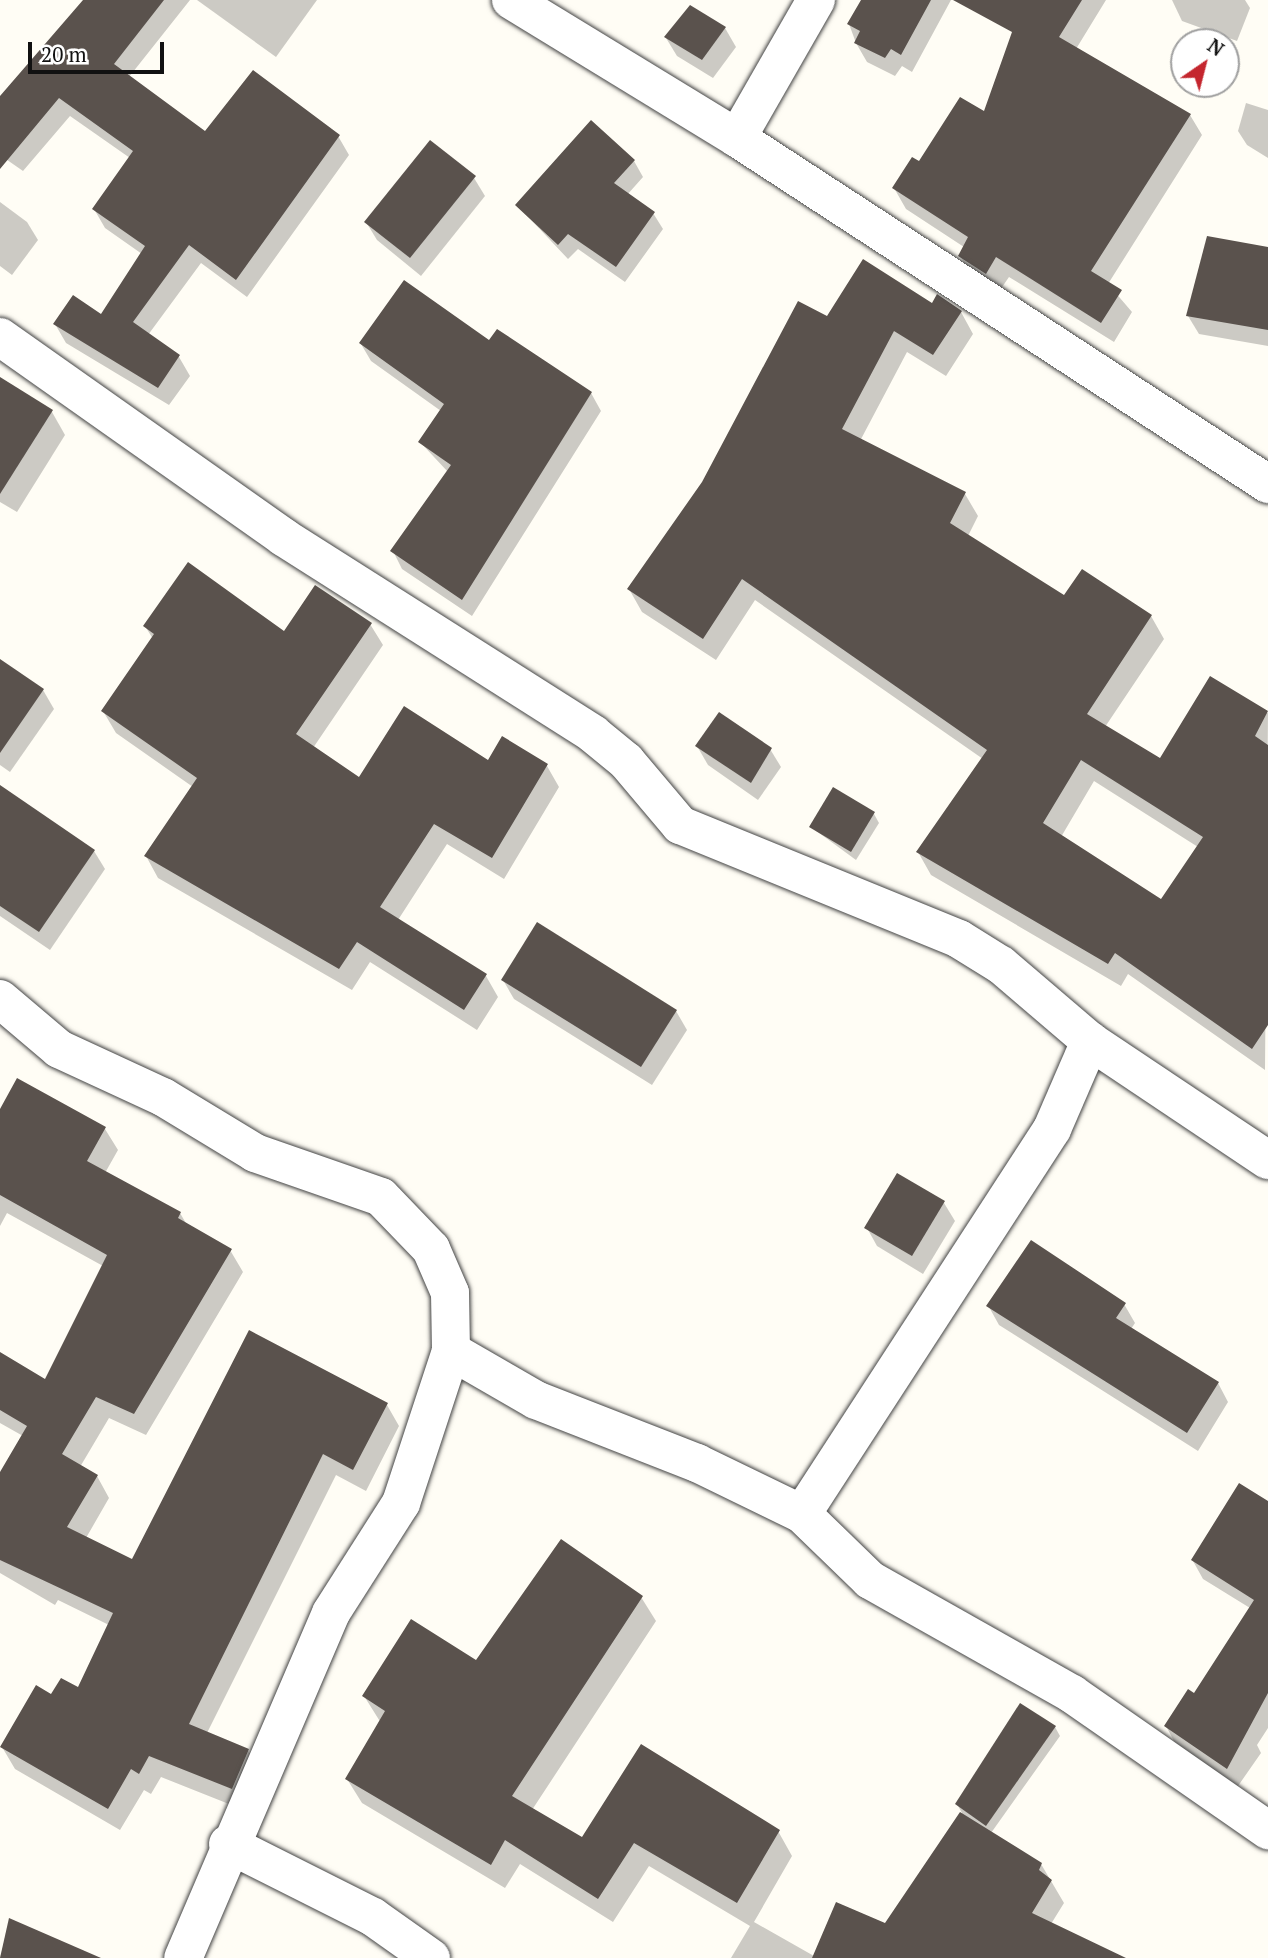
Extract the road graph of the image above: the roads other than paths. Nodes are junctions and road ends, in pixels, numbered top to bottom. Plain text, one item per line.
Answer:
1 (511, 0) edge
2 (816, 0) edge
3 (737, 138) junction
4 (0, 337) edge
5 (1268, 484) edge
6 (0, 999) edge
7 (1090, 1041) junction
8 (1268, 1160) edge
9 (452, 1351) junction
10 (802, 1514) junction
11 (1268, 1830) edge
12 (228, 1844) junction
13 (183, 1958) edge
14 (431, 1958) edge

1 - 3 street
2 - 3 street
3 - 5 street
4 - 7 street
6 - 9 street
7 - 8 street
7 - 10 street
9 - 10 street
9 - 12 street
10 - 11 street
12 - 13 street
12 - 14 street

